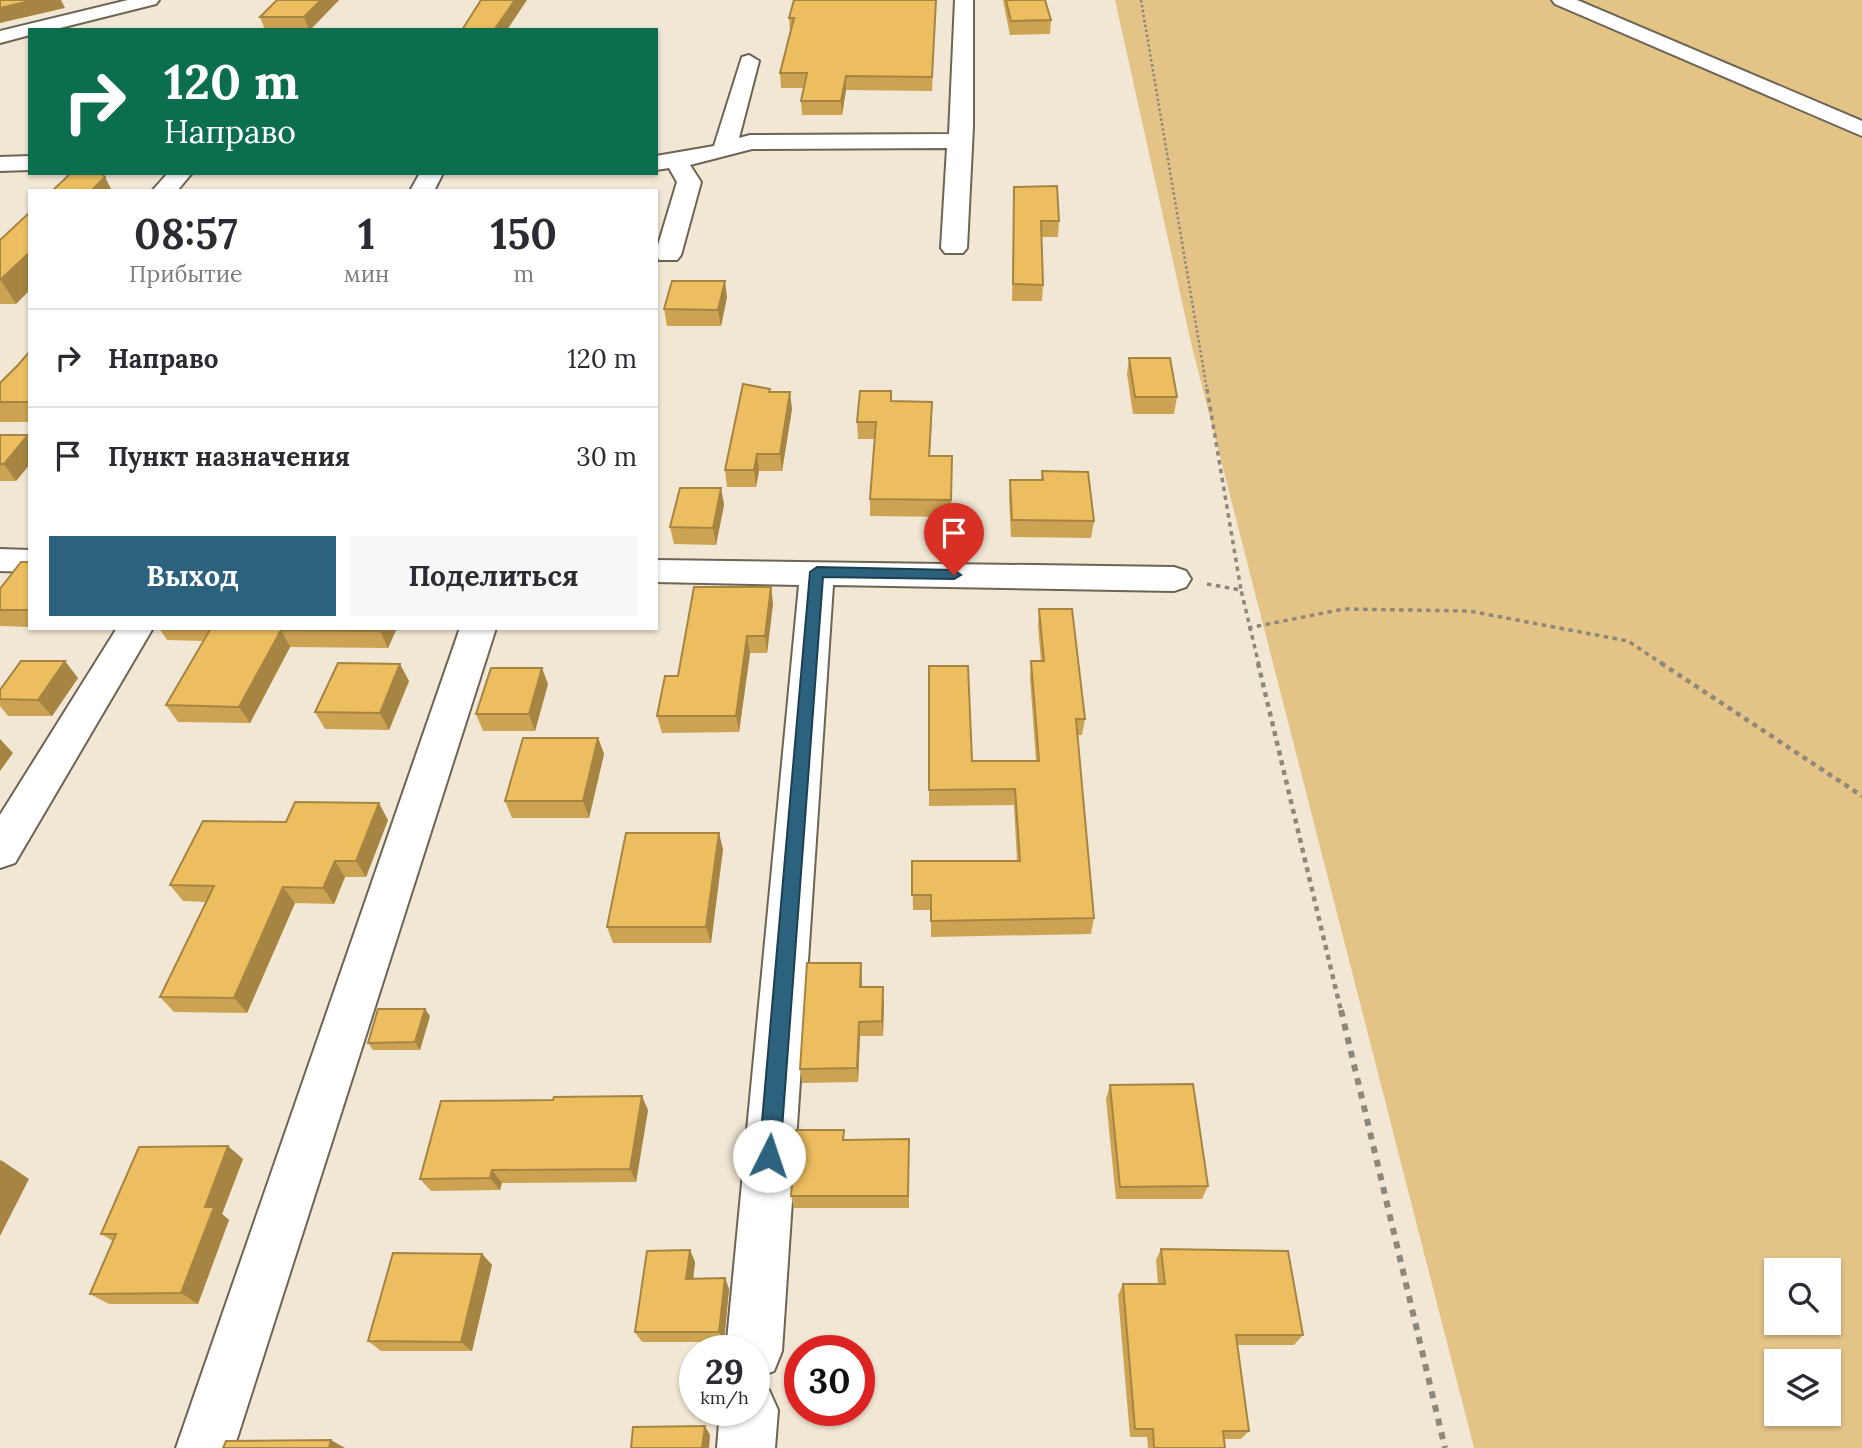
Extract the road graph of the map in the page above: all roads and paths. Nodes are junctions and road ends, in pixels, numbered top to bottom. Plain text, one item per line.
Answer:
1 (150, 0) edge
2 (964, 0) edge
3 (1141, 0) edge
4 (1561, 0) edge
5 (36, 28) edge
6 (28, 30) edge
7 (0, 37) edge
8 (749, 61) dead end
9 (1862, 129) edge
10 (959, 141) junction
11 (725, 148) junction
12 (667, 162) edge
13 (28, 163) edge
14 (0, 164) edge
15 (179, 175) edge
16 (166, 189) edge
17 (954, 248) dead end
18 (668, 255) dead end
19 (0, 560) edge
20 (28, 561) edge
21 (658, 571) edge
22 (817, 572) junction
23 (1174, 579) joint
24 (1241, 590) junction
25 (1248, 628) junction
26 (134, 630) edge
27 (477, 630) edge
28 (1862, 796) edge
29 (0, 851) edge
30 (755, 1335) edge
31 (748, 1426) edge
32 (205, 1448) edge
33 (746, 1448) edge
34 (1446, 1448) edge

1 - 5 street
2 - 10 street
3 - 24 path
4 - 9 street
6 - 7 street
8 - 11 street
10 - 11 street
10 - 17 street
11 - 12 street
12 - 18 street
13 - 14 street
15 - 16 street
19 - 20 street
21 - 22 street
22 - 23 street
22 - 30 street
23 - 24 path
24 - 25 path
25 - 28 path
25 - 34 path
26 - 29 street
27 - 32 street
31 - 33 street

